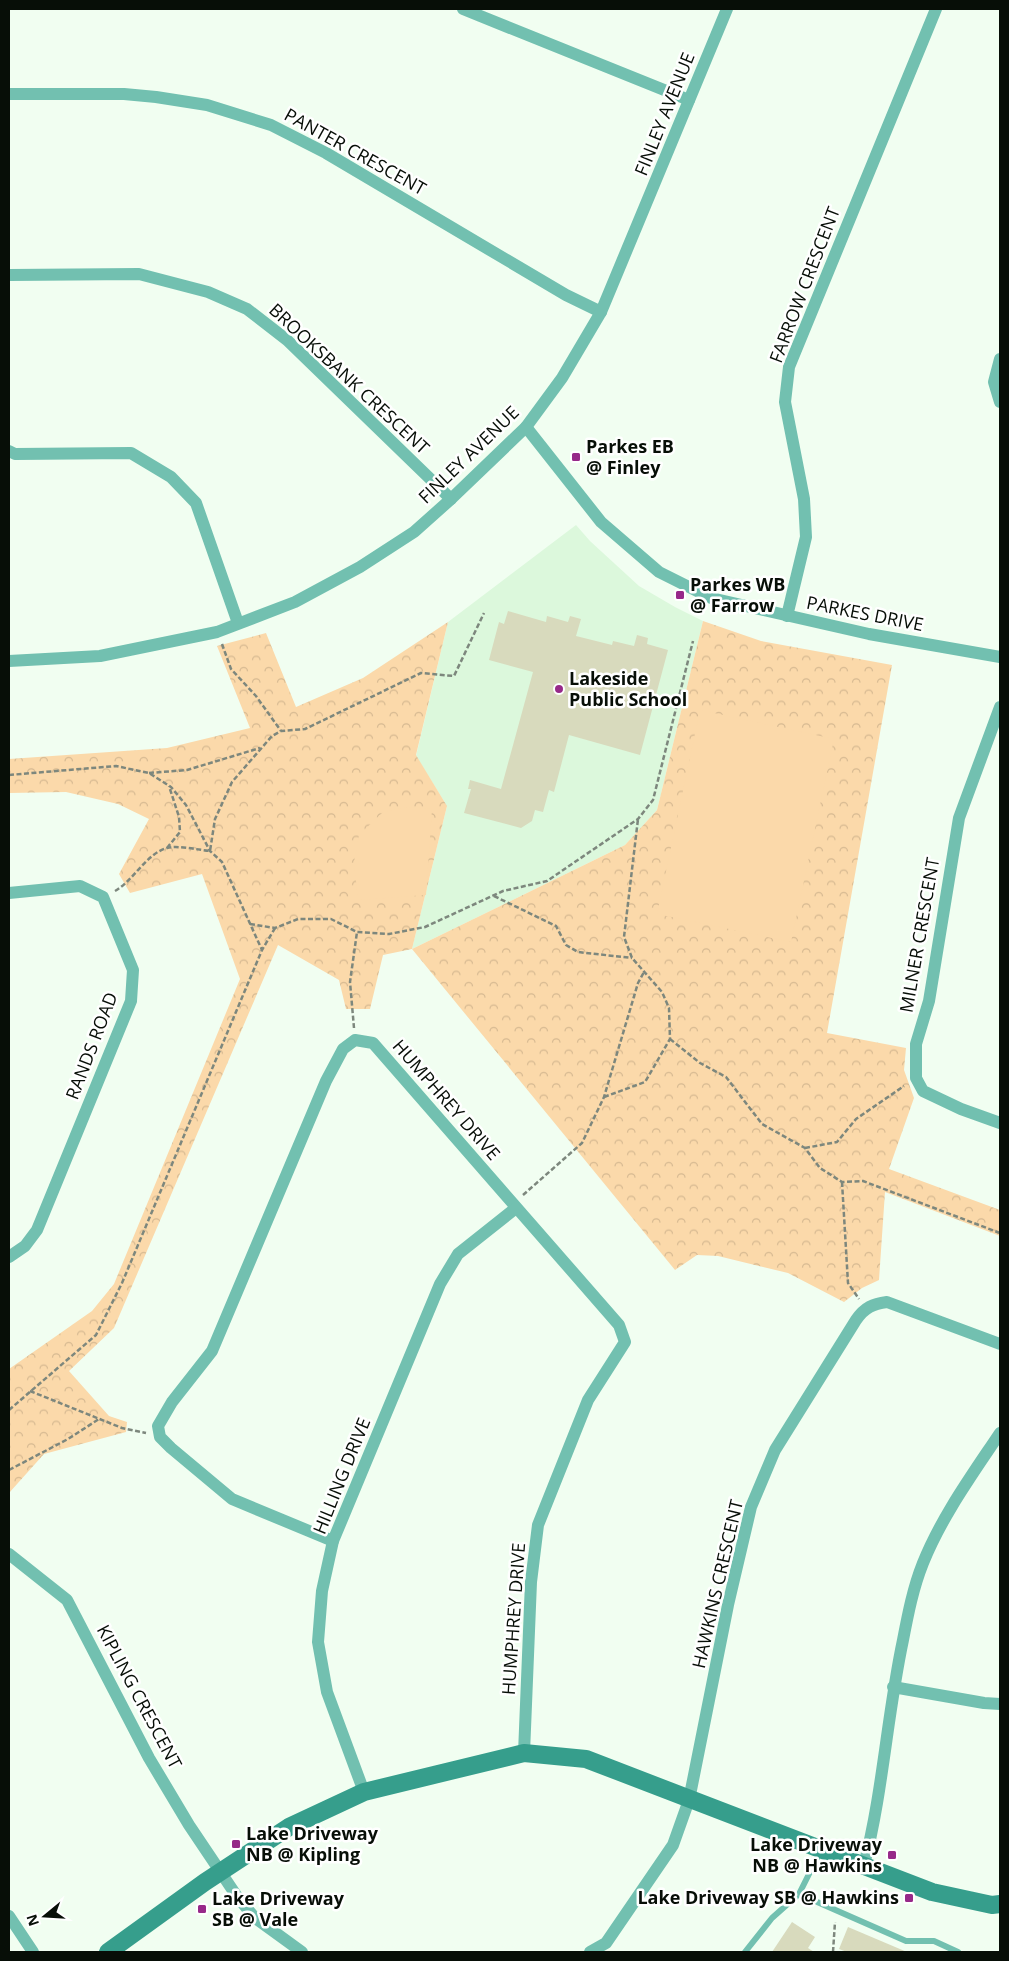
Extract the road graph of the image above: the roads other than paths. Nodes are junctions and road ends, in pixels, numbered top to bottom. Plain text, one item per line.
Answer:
1 (463, 9) edge
2 (726, 9) edge
3 (936, 9) edge
4 (9, 94) edge
5 (689, 100) junction
6 (9, 275) edge
7 (601, 312) junction
8 (1000, 360) edge
9 (1000, 402) edge
10 (526, 427) junction
11 (9, 452) edge
12 (451, 499) junction
13 (787, 616) junction
14 (238, 623) junction
15 (1000, 657) edge
16 (9, 660) edge
17 (1000, 707) edge
18 (9, 893) edge
19 (1000, 1123) edge
20 (514, 1206) junction
21 (9, 1257) edge
22 (1000, 1344) edge
23 (1000, 1433) edge
24 (334, 1541) junction
25 (9, 1554) edge
26 (893, 1687) junction
27 (1000, 1704) edge
28 (524, 1752) junction
29 (364, 1792) junction
30 (689, 1800) junction
31 (822, 1849) junction
32 (864, 1865) junction
33 (222, 1872) junction
34 (799, 1894) junction
35 (1000, 1904) edge
36 (9, 1916) edge
37 (33, 1952) edge
38 (108, 1952) edge
39 (302, 1952) edge
40 (590, 1952) edge
41 (745, 1952) edge
42 (958, 1952) edge

1 - 5 street
2 - 5 street, FINLEY AVENUE
3 - 13 street, FARROW CRESCENT
4 - 7 street, PANTER CRESCENT
5 - 7 street, FINLEY AVENUE
6 - 12 street, BROOKSBANK CRESCENT
7 - 10 street, FINLEY AVENUE
8 - 9 street
10 - 12 street, FINLEY AVENUE
10 - 13 street, PARKES DRIVE
11 - 14 street
12 - 14 street, FINLEY AVENUE
13 - 15 street, PARKES DRIVE
14 - 16 street, FINLEY AVENUE
17 - 19 street, MILNER CRESCENT
18 - 21 street, RANDS ROAD
20 - 24 street, HILLING DRIVE
20 - 24 street, HUMPHREY DRIVE
20 - 28 street, HUMPHREY DRIVE
22 - 30 street, HAWKINS CRESCENT
23 - 26 street
24 - 29 street, HILLING DRIVE
25 - 33 street, KIPLING CRESCENT
26 - 27 street
26 - 32 street
28 - 29 street
28 - 30 street
29 - 33 street
30 - 31 street
30 - 40 street, HAWKINS CRESCENT
31 - 32 street
31 - 34 lane
32 - 35 street
33 - 38 street
33 - 39 street, KIPLING CRESCENT
34 - 41 lane
34 - 42 lane
36 - 37 street

